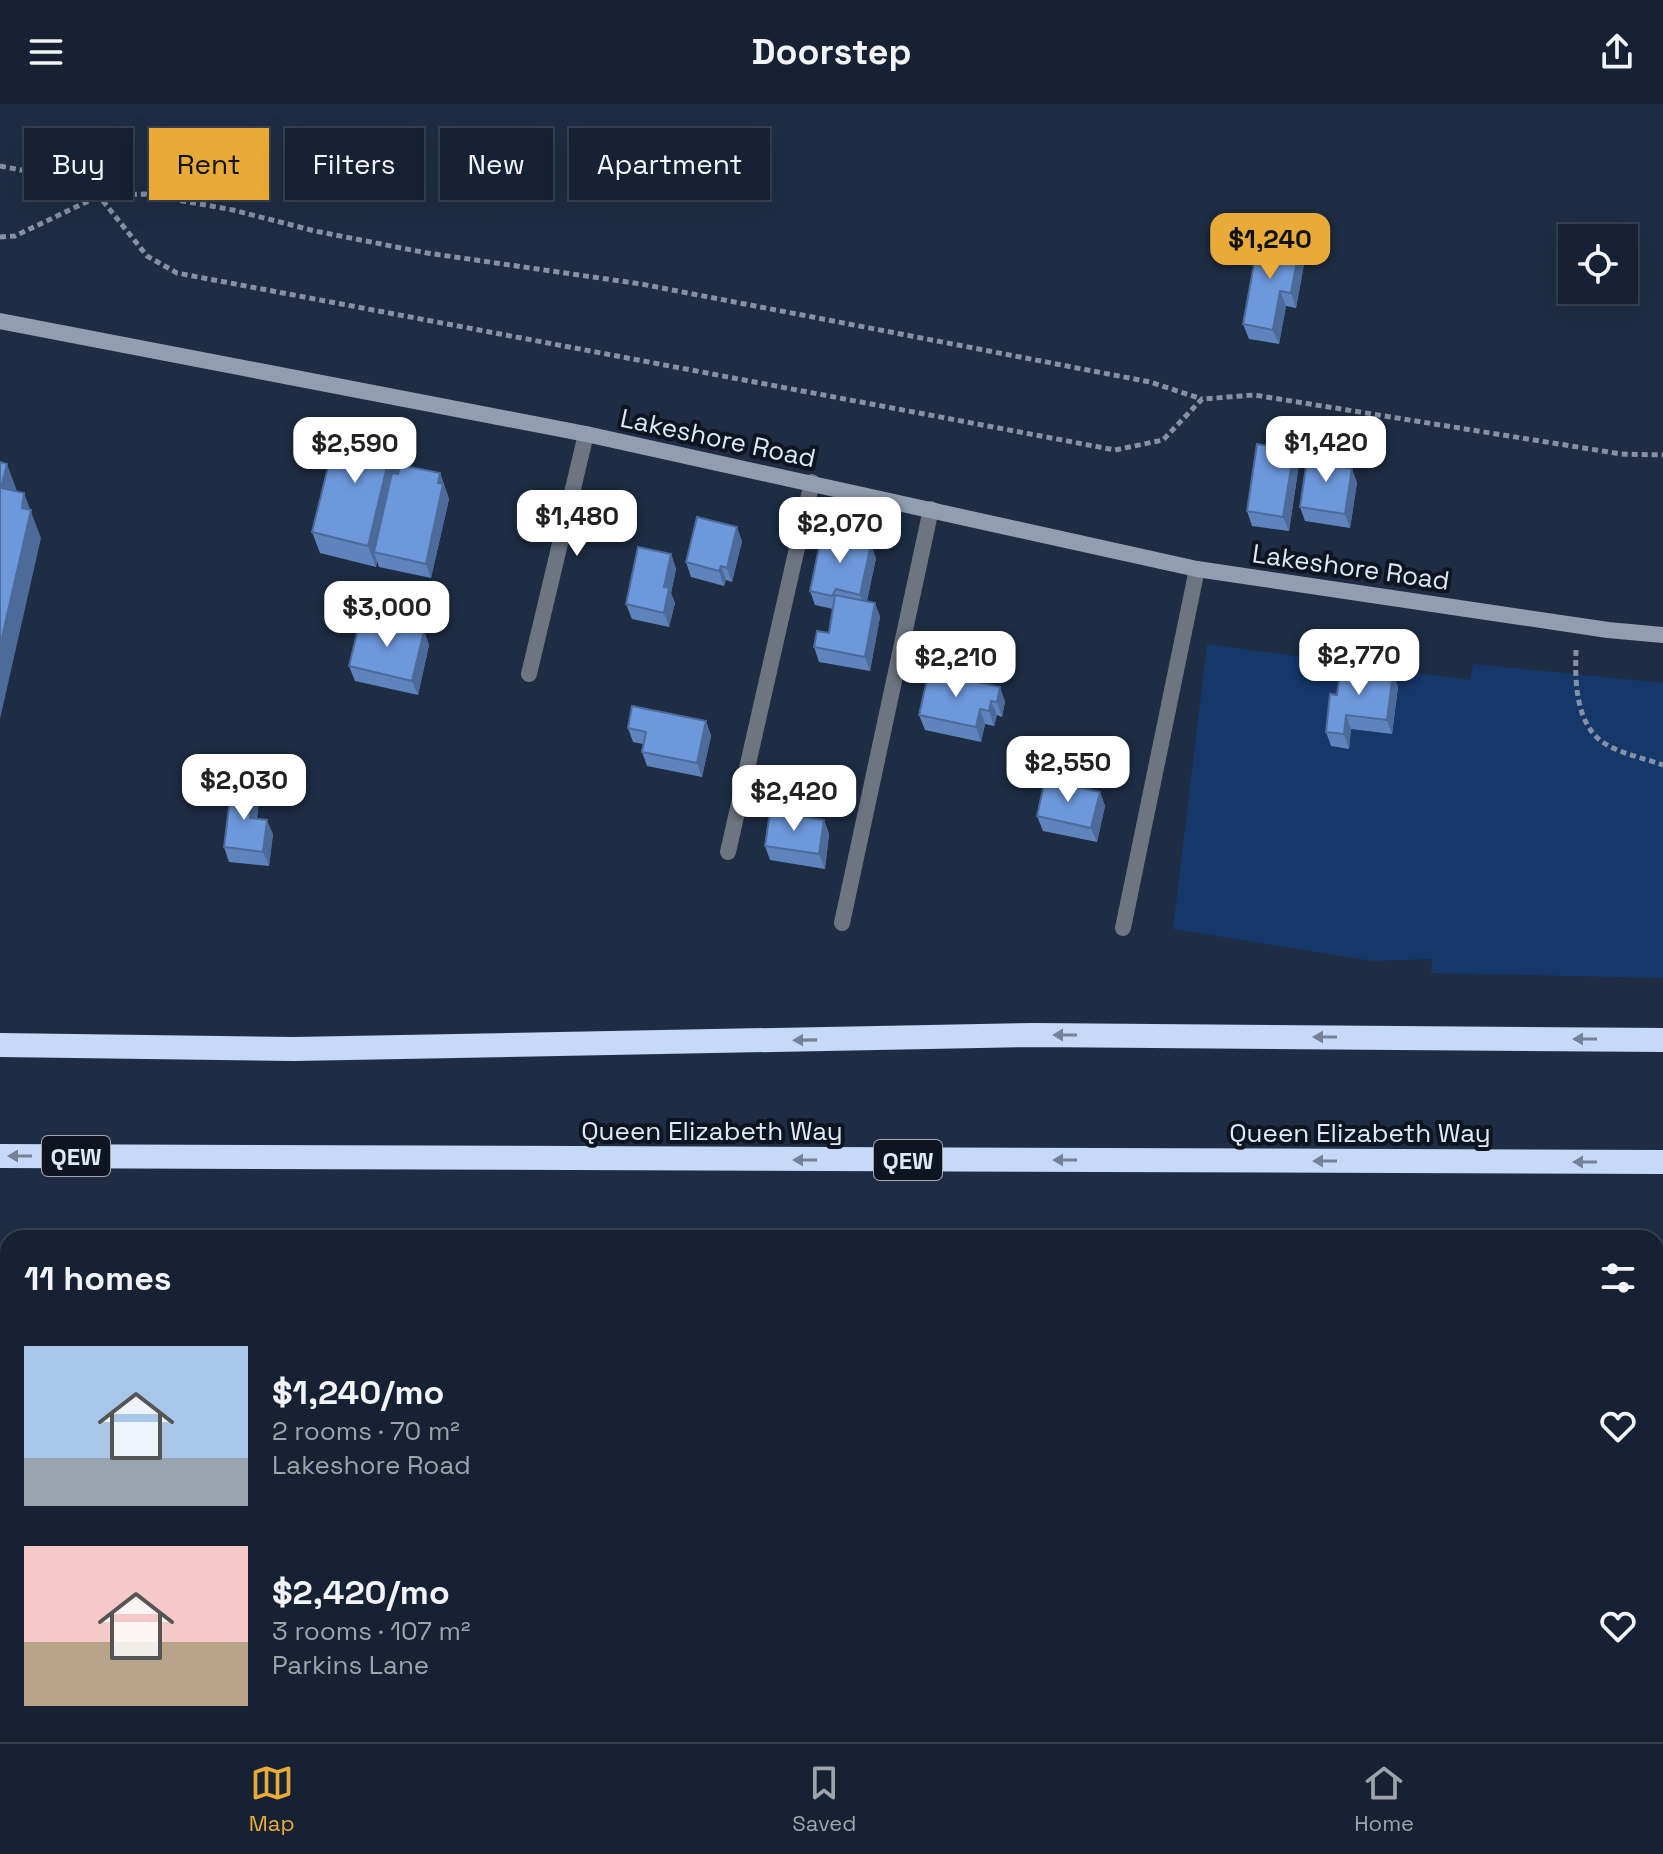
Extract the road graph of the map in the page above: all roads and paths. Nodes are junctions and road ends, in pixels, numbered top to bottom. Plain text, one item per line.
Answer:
1 (0, 166) edge
2 (24, 171) edge
3 (133, 195) edge
4 (91, 200) edge
5 (102, 200) edge
6 (0, 237) edge
7 (0, 321) edge
8 (1202, 399) junction
9 (586, 434) junction
10 (1663, 455) edge
11 (812, 482) junction
12 (931, 509) junction
13 (1197, 569) junction
14 (1576, 625) junction
15 (1663, 635) edge
16 (529, 674) dead end
17 (1663, 765) edge
18 (728, 852) dead end
19 (842, 923) dead end
20 (1123, 928) dead end
21 (1663, 1040) edge
22 (0, 1045) edge
23 (0, 1156) edge
24 (1663, 1162) edge

1 - 2 path
3 - 8 path
4 - 6 path
5 - 8 path
7 - 9 main road, Lakeshore Road
8 - 10 path
9 - 11 main road, Lakeshore Road
9 - 16 street
11 - 12 main road, Lakeshore Road
11 - 18 street
12 - 13 main road, Lakeshore Road
12 - 19 street
13 - 14 main road, Lakeshore Road
13 - 20 street
14 - 15 main road, Lakeshore Road
14 - 17 path
21 -> 22 highway
24 -> 23 highway, Queen Elizabeth Way / QEW

